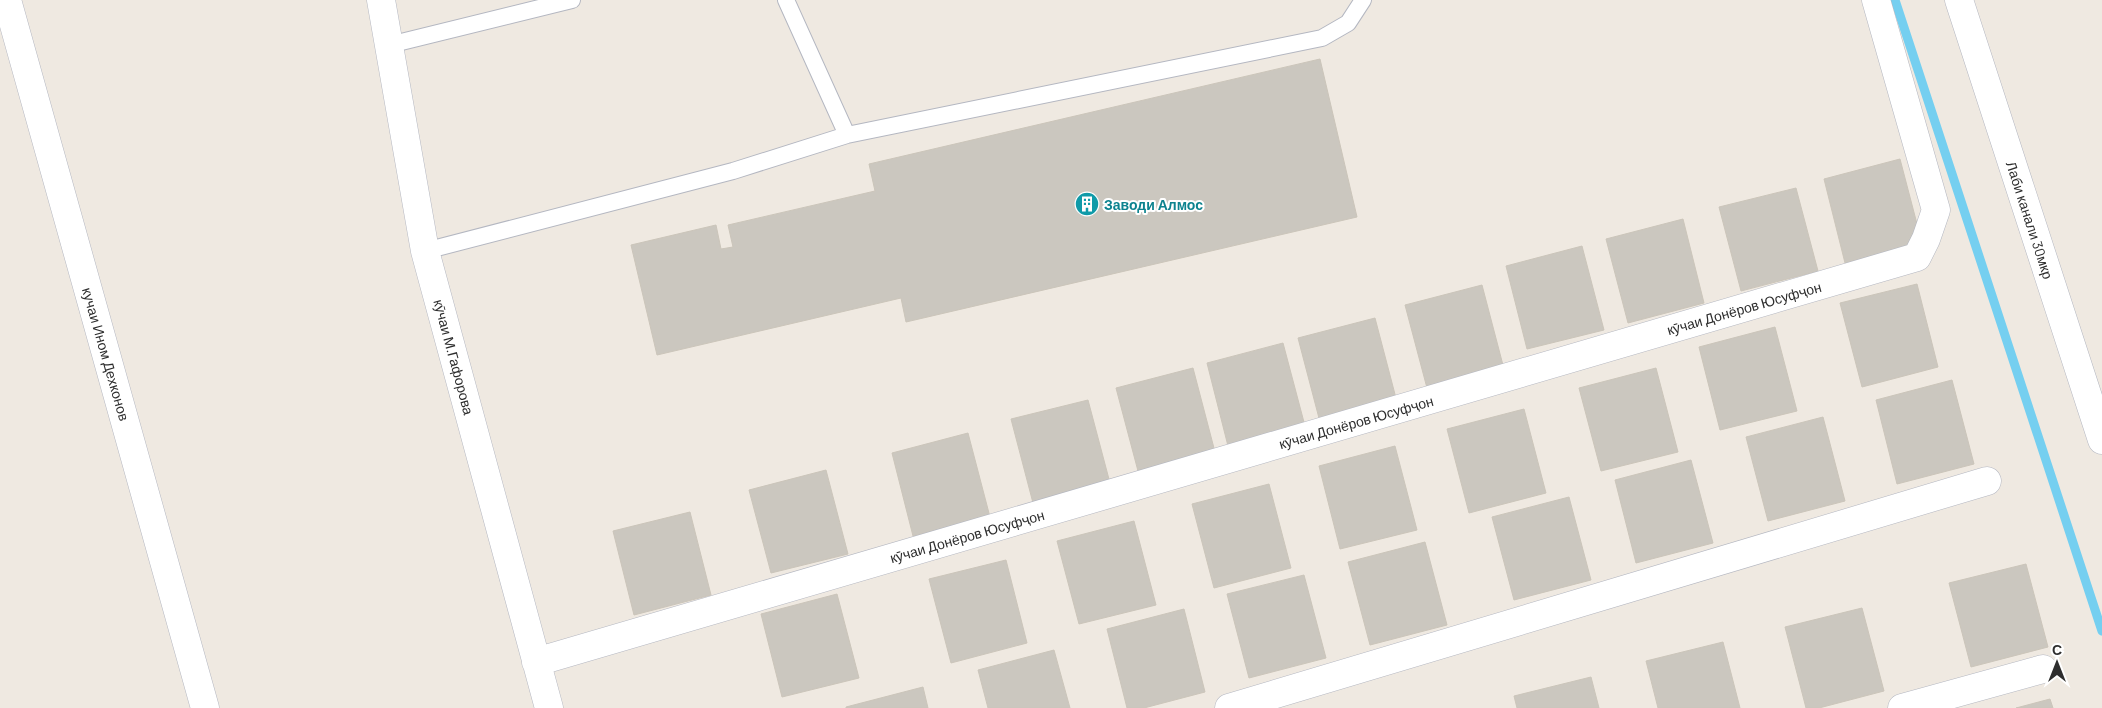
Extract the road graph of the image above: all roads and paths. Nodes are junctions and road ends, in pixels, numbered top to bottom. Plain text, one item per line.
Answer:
1 (7, 0) edge
2 (381, 0) edge
3 (572, 0) edge
4 (786, 0) edge
5 (1363, 0) edge
6 (1876, 0) edge
7 (1959, 0) edge
8 (389, 45) junction
9 (847, 135) junction
10 (425, 251) junction
11 (2098, 411) edge
12 (2102, 440) edge
13 (1987, 481) dead end
14 (536, 662) junction
15 (2043, 668) dead end
16 (205, 708) edge
17 (549, 708) edge
18 (1229, 708) edge
19 (1902, 708) edge

1 - 16 street, кучаи Ином Дехконов
2 - 8 street, кӯчаи М.Гафорова
3 - 8 lane
4 - 9 lane
5 - 9 lane
6 - 14 street, кӯчаи Донёров Юсуфҷон
7 - 11 street, Лаби канали 30мкр
8 - 10 street, кӯчаи М.Гафорова
9 - 10 lane
10 - 14 street, кӯчаи М.Гафорова
11 - 12 street, Лаби канали 30мкр
13 - 18 street
14 - 17 street, кӯчаи М.Гафорова
15 - 19 street

